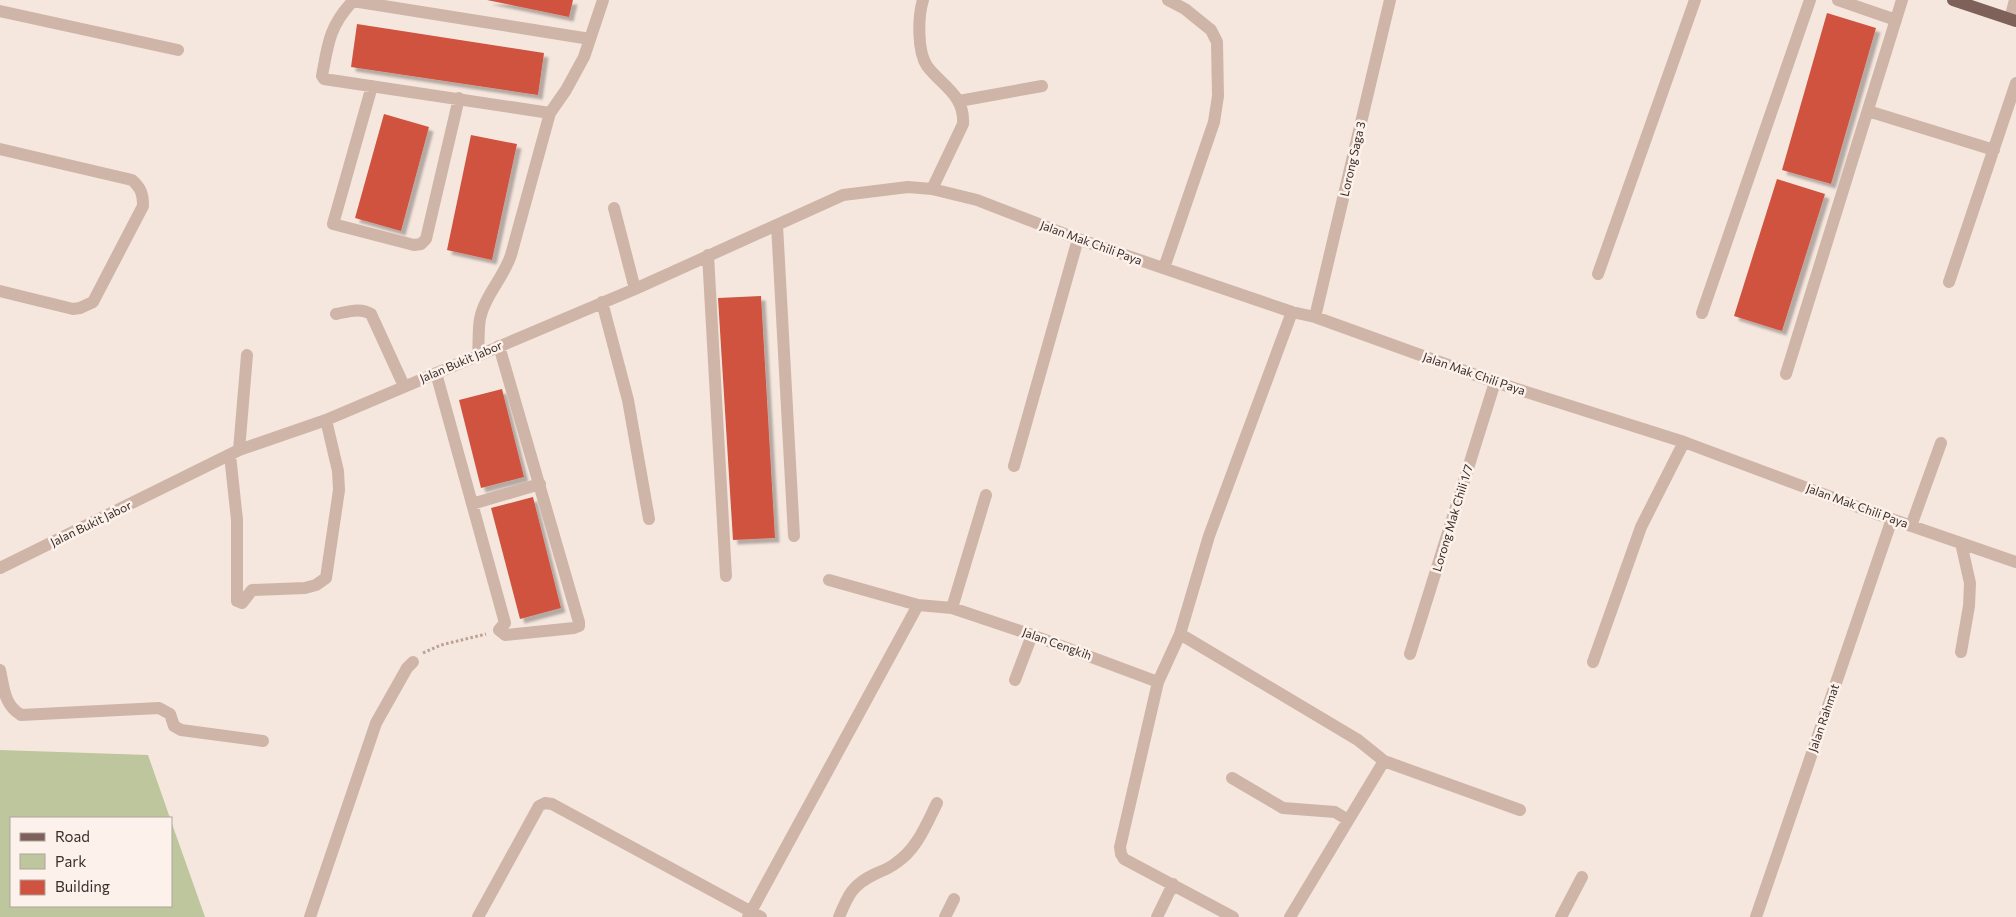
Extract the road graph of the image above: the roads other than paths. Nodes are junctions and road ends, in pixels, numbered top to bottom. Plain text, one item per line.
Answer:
1 (603, 0) edge
2 (923, 0) edge
3 (1168, 0) edge
4 (1390, 0) edge
5 (1695, 0) edge
6 (1810, 0) edge
7 (1838, 0) edge
8 (1902, 0) edge
9 (1953, 0) edge
10 (2015, 0) edge
11 (0, 11) edge
12 (1896, 20) junction
13 (2013, 20) edge
14 (590, 39) junction
15 (178, 50) dead end
16 (2016, 83) edge
17 (372, 86) junction
18 (1042, 86) dead end
19 (459, 98) junction
20 (959, 101) junction
21 (1868, 111) junction
22 (550, 113) junction
23 (0, 148) edge
24 (1994, 150) junction
25 (932, 189) junction
26 (614, 208) dead end
27 (777, 225) junction
28 (1078, 239) junction
29 (708, 255) junction
30 (1164, 268) junction
31 (1598, 274) dead end
32 (1950, 282) dead end
33 (635, 288) junction
34 (0, 292) edge
35 (602, 302) junction
36 (1292, 312) junction
37 (1702, 313) dead end
38 (336, 314) dead end
39 (1315, 317) junction
40 (499, 346) junction
41 (247, 355) dead end
42 (478, 355) junction
43 (436, 372) junction
44 (1786, 374) dead end
45 (1496, 382) junction
46 (404, 386) junction
47 (326, 420) junction
48 (1684, 442) junction
49 (1941, 443) dead end
50 (234, 453) junction
51 (1014, 466) dead end
52 (540, 484) junction
53 (986, 495) dead end
54 (472, 504) junction
55 (649, 519) dead end
56 (1892, 519) junction
57 (1911, 526) junction
58 (794, 536) dead end
59 (1961, 543) junction
60 (2016, 562) edge
61 (0, 568) edge
62 (726, 576) dead end
63 (830, 580) dead end
64 (918, 604) junction
65 (952, 608) junction
66 (1180, 634) junction
67 (1032, 635) junction
68 (1961, 652) dead end
69 (1410, 654) dead end
70 (413, 662) road end
71 (1593, 662) dead end
72 (0, 670) edge
73 (1015, 680) dead end
74 (1158, 682) junction
75 (263, 741) dead end
76 (1384, 761) junction
77 (1232, 778) dead end
78 (937, 803) dead end
79 (1520, 810) dead end
80 (1348, 820) junction
81 (1582, 877) dead end
82 (1173, 884) junction
83 (954, 899) dead end
84 (754, 915) edge
85 (310, 917) edge
86 (478, 917) edge
87 (839, 917) edge
88 (945, 917) edge
89 (1156, 917) edge
90 (1233, 917) edge
91 (1290, 917) edge
92 (1561, 917) edge
93 (1756, 917) edge

1 - 14 street
2 - 20 street
3 - 30 street
4 - 39 street, Lorong Saga 3
5 - 31 street
6 - 37 street
7 - 12 street
8 - 12 street
9 - 13 main road
10 - 13 street
11 - 15 street
12 - 21 street
14 - 17 street
14 - 22 street
16 - 24 street
17 - 19 street
17 - 19 street
18 - 20 street
19 - 22 street
20 - 25 street
21 - 24 street
21 - 44 street
22 - 42 street
23 - 34 street
24 - 32 street
25 - 27 street, Jalan Bukit Jabor
25 - 28 street, Jalan Mak Chili Paya
26 - 33 street
27 - 29 street, Jalan Bukit Jabor
27 - 58 street
28 - 30 street, Jalan Mak Chili Paya
28 - 51 street
29 - 33 street, Jalan Bukit Jabor
29 - 62 street
30 - 36 street, Jalan Mak Chili Paya
33 - 35 street, Jalan Bukit Jabor
35 - 40 street, Jalan Bukit Jabor
35 - 55 street
36 - 39 street, Jalan Mak Chili Paya
36 - 66 street
38 - 46 street
39 - 45 street, Jalan Mak Chili Paya
40 - 42 street, Jalan Bukit Jabor
40 - 52 street
41 - 50 street
42 - 43 street, Jalan Bukit Jabor
43 - 46 street, Jalan Bukit Jabor
43 - 54 street
45 - 48 street, Jalan Mak Chili Paya
45 - 69 street, Lorong Mak Chili 1/7
46 - 47 street, Jalan Bukit Jabor
47 - 50 street, Jalan Bukit Jabor
47 - 50 street
48 - 56 street, Jalan Mak Chili Paya
48 - 71 street
49 - 57 street
50 - 61 street, Jalan Bukit Jabor
52 - 54 street
52 - 54 street
53 - 65 street
56 - 57 street, Jalan Mak Chili Paya
56 - 93 street, Jalan Rahmat
57 - 59 street, Jalan Mak Chili Paya
59 - 60 street, Jalan Mak Chili Paya
59 - 68 street
63 - 64 street, Jalan Cengkih
64 - 65 street, Jalan Cengkih
64 - 84 street
65 - 67 street, Jalan Cengkih
66 - 74 street
66 - 76 street
67 - 73 street
67 - 74 street, Jalan Cengkih
70 - 85 street
72 - 75 street
74 - 82 street
76 - 79 street
76 - 80 street
77 - 80 street
78 - 87 street
80 - 91 street
81 - 92 street
82 - 89 street
82 - 90 street
83 - 88 street
84 - 86 street

